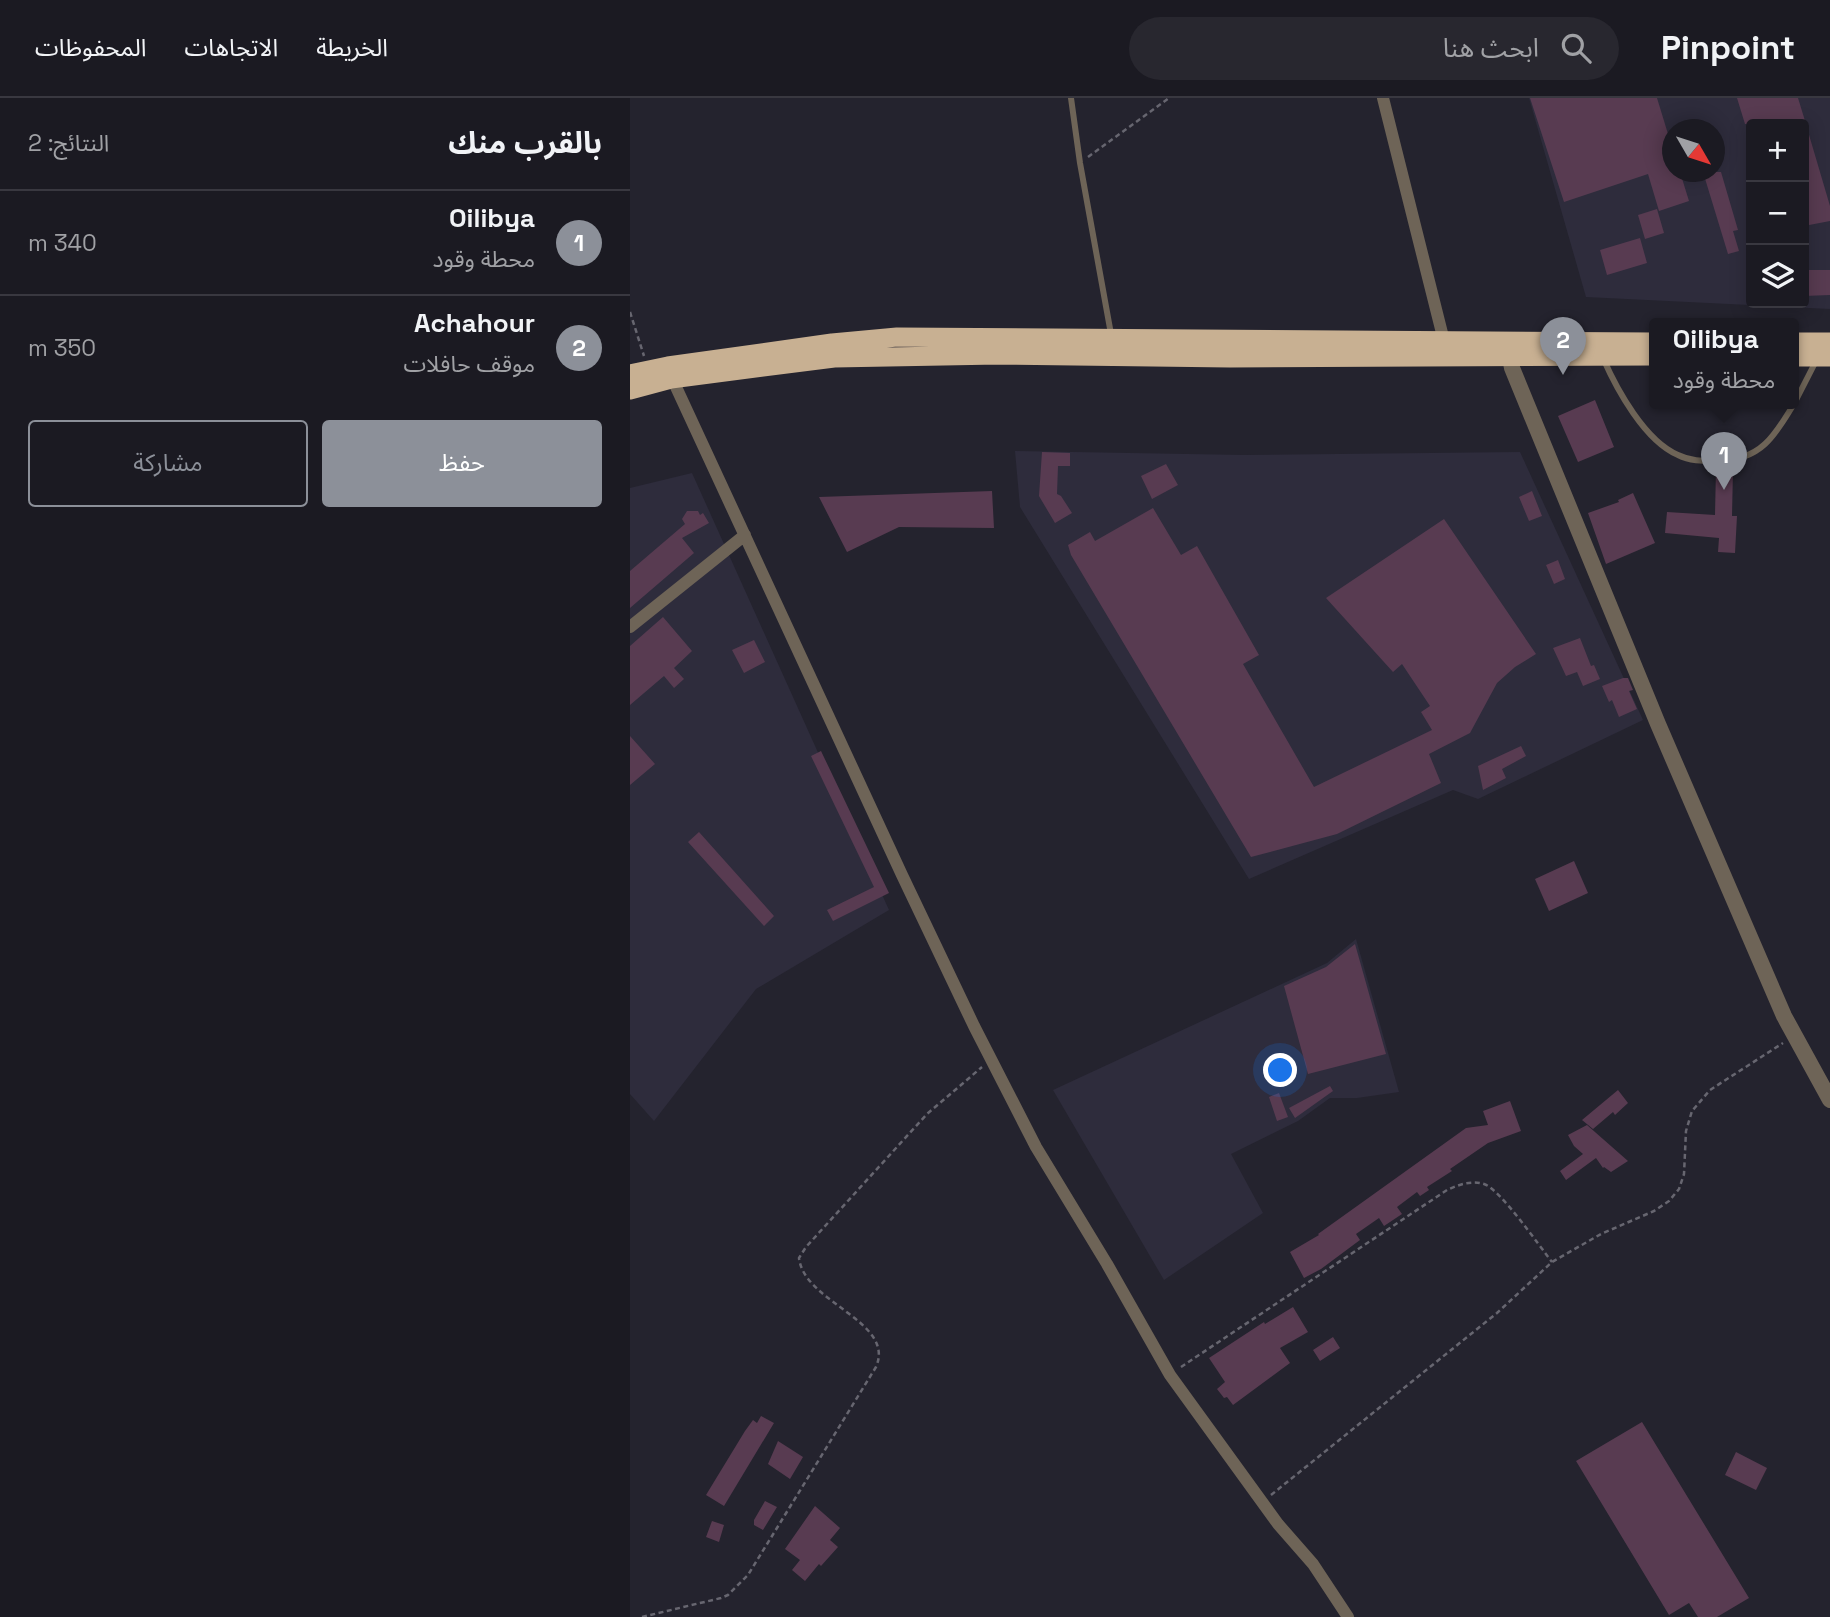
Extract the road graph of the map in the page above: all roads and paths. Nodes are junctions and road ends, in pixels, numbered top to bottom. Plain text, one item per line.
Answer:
1 (1071, 98) edge
2 (1169, 98) edge
3 (1383, 98) edge
4 (1080, 163) junction
5 (630, 312) edge
6 (1112, 340) junction
7 (1444, 341) junction
8 (1649, 342) edge
9 (1799, 344) edge
10 (1508, 349) junction
11 (1826, 352) edge
12 (1602, 356) junction
13 (1649, 356) edge
14 (1799, 356) edge
15 (639, 371) edge
16 (670, 372) junction
17 (630, 390) edge
18 (1799, 396) edge
19 (1790, 409) edge
20 (745, 535) junction
21 (630, 627) edge
22 (1795, 1036) junction
23 (991, 1058) junction
24 (1830, 1100) edge
25 (1552, 1262) junction
26 (1170, 1375) junction
27 (1263, 1501) junction
28 (642, 1617) edge
29 (1348, 1617) edge

1 - 4 lane
2 - 4 path
3 - 7 street
4 - 6 lane
5 - 15 path
6 - 7 highway
6 - 16 highway
7 - 10 highway
8 - 10 highway
9 - 11 highway
10 - 12 highway
10 - 16 highway
10 - 22 street
11 - 14 highway
11 - 18 lane
12 - 13 highway
12 - 19 lane
15 - 16 highway
16 - 17 highway
16 - 20 street
20 - 21 street
20 - 23 street
22 - 24 street
22 - 25 path
23 - 26 street
23 - 28 path
25 - 26 path
25 - 27 path
26 - 27 street
27 - 29 street

